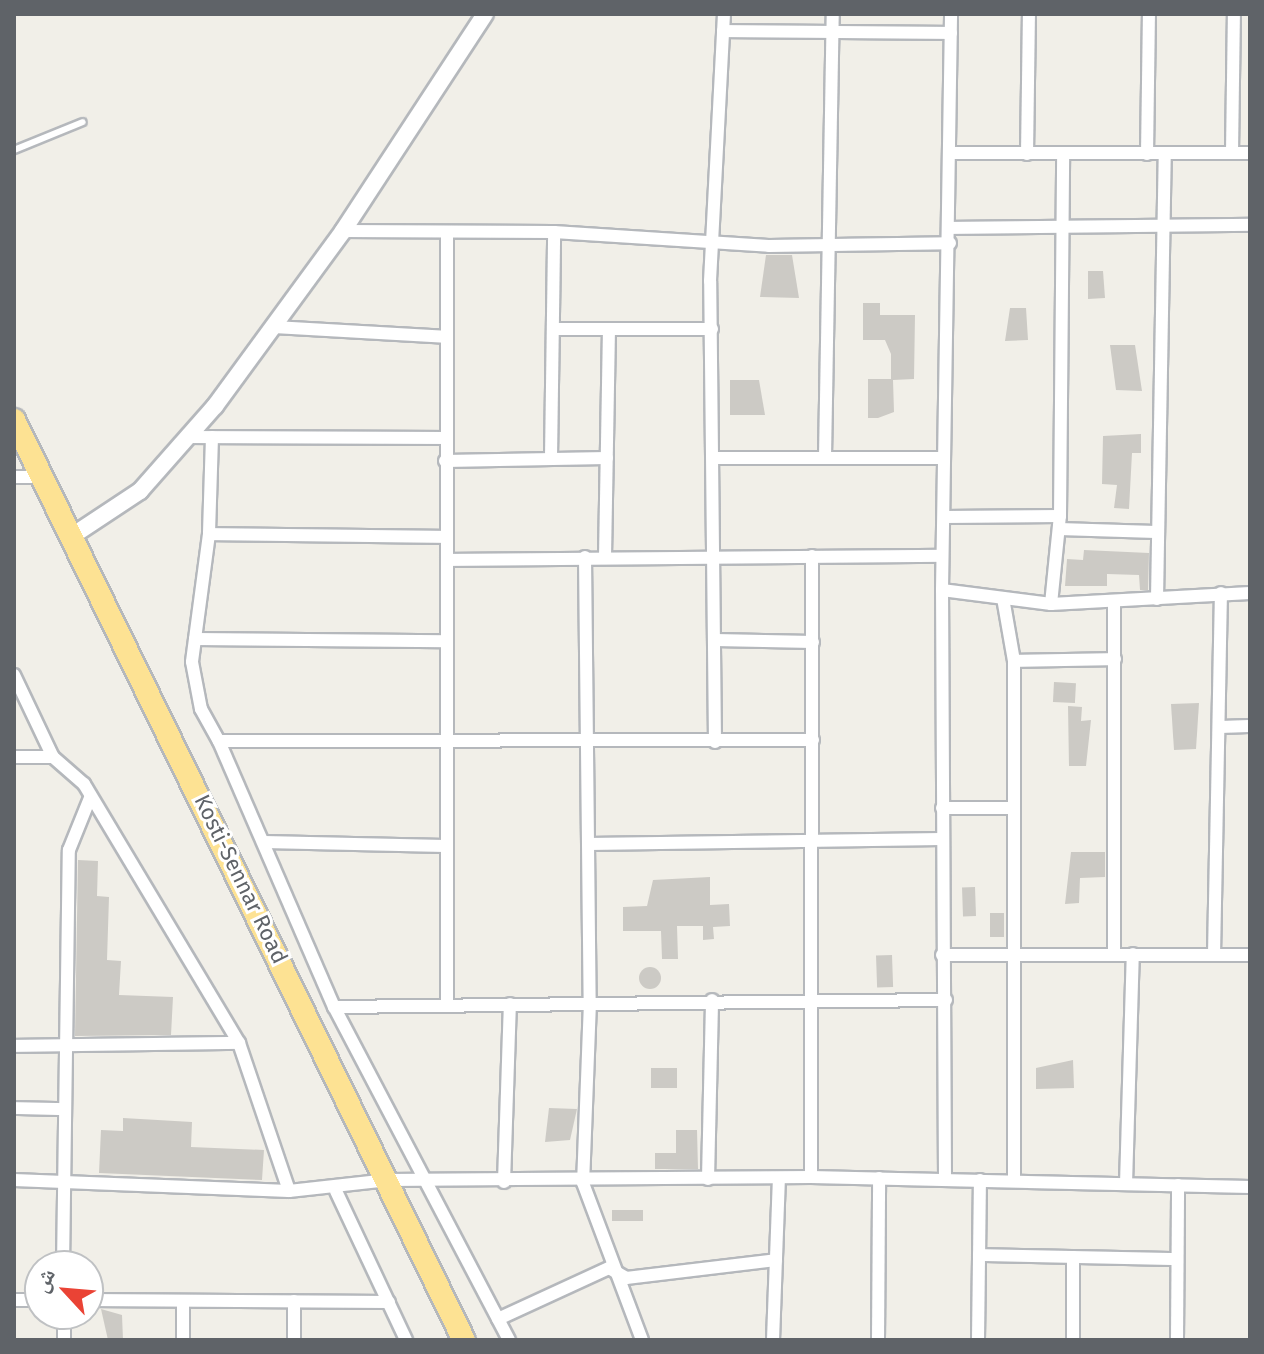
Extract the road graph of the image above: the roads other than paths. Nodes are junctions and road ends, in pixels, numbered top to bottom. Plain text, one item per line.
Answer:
1 (485, 14) edge
2 (724, 14) edge
3 (833, 14) edge
4 (951, 14) edge
5 (1029, 14) edge
6 (1149, 14) edge
7 (1234, 14) edge
8 (723, 31) junction
9 (833, 33) junction
10 (951, 33) junction
11 (1234, 47) junction
12 (1250, 47) edge
13 (83, 122) dead end
14 (14, 150) edge
15 (1232, 152) junction
16 (950, 153) junction
17 (1250, 153) edge
18 (1027, 154) junction
19 (1063, 154) junction
20 (1147, 154) junction
21 (1165, 154) junction
22 (1164, 225) junction
23 (1250, 225) edge
24 (1062, 227) junction
25 (949, 228) junction
26 (343, 231) junction
27 (554, 232) junction
28 (447, 234) junction
29 (713, 238) junction
30 (827, 242) junction
31 (950, 243) junction
32 (274, 327) junction
33 (553, 329) junction
34 (609, 329) junction
35 (712, 329) junction
36 (445, 337) junction
37 (14, 420) edge
38 (190, 437) junction
39 (212, 437) junction
40 (444, 438) junction
41 (825, 457) junction
42 (551, 458) junction
43 (607, 458) junction
44 (714, 458) junction
45 (944, 458) junction
46 (445, 461) junction
47 (14, 477) edge
48 (42, 477) junction
49 (945, 517) junction
50 (1060, 522) junction
51 (1156, 532) junction
52 (209, 534) junction
53 (72, 536) junction
54 (447, 537) junction
55 (812, 556) junction
56 (942, 556) junction
57 (585, 557) junction
58 (605, 557) junction
59 (714, 557) junction
60 (447, 560) junction
61 (942, 590) junction
62 (1221, 593) junction
63 (1250, 593) edge
64 (1003, 598) junction
65 (1157, 599) junction
66 (1114, 601) junction
67 (1051, 604) junction
68 (195, 639) junction
69 (715, 640) junction
70 (446, 641) junction
71 (813, 642) junction
72 (1115, 659) junction
73 (1014, 661) junction
74 (14, 675) edge
75 (1250, 726) edge
76 (1219, 727) junction
77 (813, 740) junction
78 (219, 741) junction
79 (446, 741) junction
80 (715, 742) junction
81 (588, 744) junction
82 (14, 757) edge
83 (53, 757) junction
84 (90, 798) junction
85 (942, 808) junction
86 (1014, 808) junction
87 (942, 839) junction
88 (812, 840) junction
89 (264, 842) junction
90 (588, 844) junction
91 (445, 846) junction
92 (1114, 954) junction
93 (1133, 954) junction
94 (942, 955) junction
95 (1015, 955) junction
96 (1214, 955) junction
97 (1250, 955) edge
98 (813, 999) junction
99 (712, 1000) junction
100 (946, 1000) junction
101 (590, 1002) junction
102 (447, 1004) junction
103 (510, 1004) junction
104 (334, 1007) junction
105 (239, 1043) junction
106 (14, 1046) edge
107 (61, 1047) junction
108 (14, 1108) edge
109 (62, 1109) junction
110 (811, 1177) junction
111 (779, 1178) junction
112 (879, 1178) junction
113 (945, 1178) junction
114 (708, 1179) junction
115 (14, 1180) edge
116 (61, 1180) junction
117 (388, 1180) junction
118 (980, 1180) junction
119 (1014, 1180) junction
120 (427, 1182) junction
121 (504, 1182) junction
122 (583, 1183) junction
123 (1126, 1184) junction
124 (1178, 1185) junction
125 (1250, 1187) edge
126 (289, 1191) junction
127 (336, 1191) junction
128 (63, 1250) edge
129 (979, 1255) junction
130 (1073, 1257) junction
131 (1177, 1259) junction
132 (776, 1260) junction
133 (609, 1268) junction
134 (104, 1300) edge
135 (294, 1301) junction
136 (183, 1302) junction
137 (389, 1302) junction
138 (498, 1319) junction
139 (183, 1340) edge
140 (294, 1340) edge
141 (406, 1340) edge
142 (464, 1340) edge
143 (509, 1340) edge
144 (642, 1340) edge
145 (773, 1340) edge
146 (878, 1340) edge
147 (978, 1340) edge
148 (1073, 1340) edge
149 (1177, 1340) edge

1 - 26 street
2 - 8 street
3 - 9 street
4 - 10 street
5 - 18 street
6 - 20 street
7 - 11 street
8 - 9 street
8 - 29 street
9 - 10 street
9 - 30 street
10 - 16 street
11 - 12 street
11 - 15 street
13 - 14 lane
15 - 17 street
15 - 21 street
16 - 18 street
16 - 25 street
18 - 19 street
19 - 20 street
19 - 24 street
20 - 21 street
21 - 22 street
22 - 23 street
22 - 24 street
22 - 51 street
24 - 25 street
24 - 50 street
25 - 31 street
26 - 28 street
26 - 32 street
27 - 28 street
27 - 29 street
27 - 33 street
28 - 36 street
29 - 30 street
29 - 35 street
30 - 31 street
30 - 41 street
31 - 45 street
32 - 36 street
32 - 38 street
33 - 34 street
33 - 42 street
34 - 35 street
34 - 43 street
35 - 44 street
36 - 40 street
37 - 48 highway, Kosti-Sennar Road
38 - 39 street
38 - 53 street
39 - 40 street
39 - 52 street
40 - 46 street
41 - 44 street
41 - 45 street
42 - 43 street
42 - 46 street
43 - 58 street
44 - 59 street
45 - 49 street
46 - 54 street
47 - 48 street
48 - 53 highway, Kosti-Sennar Road
49 - 50 street
49 - 56 street
50 - 51 street
50 - 67 street
51 - 65 street
52 - 54 street
52 - 68 street
53 - 117 highway, Kosti-Sennar Road
54 - 60 street
55 - 56 street
55 - 59 street
55 - 71 street
56 - 61 street
57 - 58 street
57 - 60 street
57 - 81 street
58 - 59 street
59 - 69 street
60 - 70 street
61 - 64 street
61 - 85 street
62 - 63 street
62 - 65 street
62 - 76 street
64 - 67 street
64 - 73 street
65 - 66 street
66 - 67 street
66 - 72 street
68 - 70 street
68 - 78 street
69 - 71 street
69 - 80 street
70 - 79 street
71 - 77 street
72 - 73 street
72 - 92 street
73 - 86 street
74 - 83 street
75 - 76 street
76 - 96 street
77 - 80 street
77 - 88 street
78 - 79 street
78 - 89 street
79 - 81 street
79 - 91 street
80 - 81 street
81 - 90 street
82 - 83 street
83 - 84 street
84 - 105 street
84 - 107 street
85 - 86 street
85 - 87 street
86 - 95 street
87 - 88 street
87 - 94 street
88 - 90 street
88 - 98 street
89 - 91 street
89 - 104 street
90 - 101 street
91 - 102 street
92 - 93 street
92 - 95 street
93 - 96 street
93 - 123 street
94 - 95 street
94 - 100 street
95 - 119 street
96 - 97 street
98 - 99 street
98 - 100 street
98 - 110 street
99 - 101 street
99 - 114 street
100 - 113 street
101 - 103 street
101 - 122 street
102 - 103 street
102 - 104 street
103 - 121 street
104 - 120 street
105 - 107 street
105 - 126 street
106 - 107 street
107 - 109 street
108 - 109 street
109 - 116 street
110 - 111 street
110 - 112 street
111 - 114 street
111 - 132 street
112 - 113 street
112 - 146 street
113 - 118 street
114 - 122 street
115 - 116 street
116 - 126 street
116 - 128 street
117 - 120 street
117 - 127 street
117 - 142 highway, Kosti-Sennar Road
118 - 119 street
118 - 129 street
119 - 123 street
120 - 121 street
120 - 138 street
121 - 122 street
122 - 133 street
123 - 124 street
124 - 125 street
124 - 131 street
126 - 127 street
127 - 137 street
129 - 130 street
129 - 147 street
130 - 131 street
130 - 148 street
131 - 149 street
132 - 133 street
132 - 145 street
133 - 138 street
133 - 144 street
134 - 136 street
135 - 136 street
135 - 137 street
135 - 140 street
136 - 139 street
137 - 141 street
138 - 143 street

